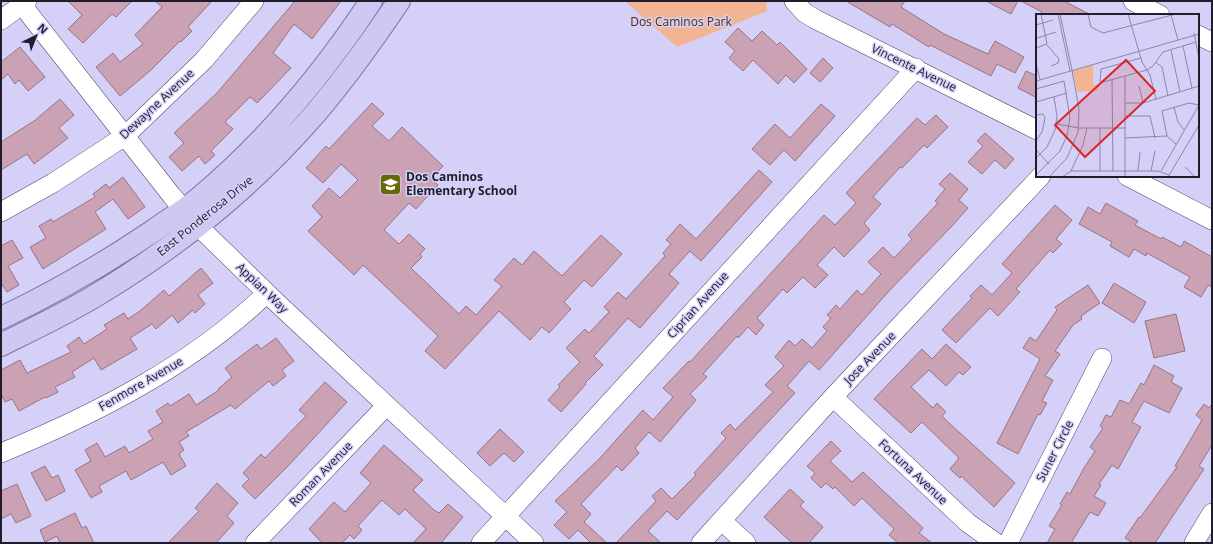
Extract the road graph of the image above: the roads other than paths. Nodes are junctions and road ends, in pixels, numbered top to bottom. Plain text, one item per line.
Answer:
1 (254, 1) edge
2 (371, 1) edge
3 (398, 1) edge
4 (794, 1) edge
5 (1133, 1) edge
6 (24, 3) edge
7 (1158, 14) edge
8 (1, 20) edge
9 (1199, 36) edge
10 (1212, 42) edge
11 (916, 68) junction
12 (1036, 129) edge
13 (125, 136) junction
14 (1040, 177) edge
15 (1129, 177) edge
16 (1, 212) edge
17 (190, 217) junction
18 (1212, 220) edge
19 (267, 293) junction
20 (1, 318) edge
21 (1, 345) edge
22 (1102, 358) dead end
23 (833, 397) junction
24 (386, 406) junction
25 (1, 453) edge
26 (1212, 513) edge
27 (506, 517) junction
28 (722, 521) junction
29 (255, 543) edge
30 (481, 543) edge
31 (534, 543) edge
32 (701, 543) edge
33 (746, 543) edge
34 (996, 543) edge
35 (1008, 543) edge
36 (1194, 543) edge

1 - 13 street, Dewayne Avenue
2 - 17 main road, East Ponderosa Drive
3 - 17 main road, East Ponderosa Drive
4 - 11 street, Vincente Avenue
5 - 7 street
6 - 8 street
6 - 13 street, Appian Way
9 - 10 street
11 - 12 street, Vincente Avenue
11 - 27 street, Ciprian Avenue
13 - 16 street, Dewayne Avenue
13 - 17 street, Appian Way
14 - 23 street, Jose Avenue
15 - 18 street
17 - 19 street, Appian Way
17 - 20 main road, East Ponderosa Drive
17 - 21 main road, East Ponderosa Drive
19 - 24 street, Appian Way
19 - 25 street, Fenmore Avenue
22 - 35 street, Suner Circle
23 - 28 street, Jose Avenue
23 - 34 street, Fortuna Avenue
24 - 27 street, Appian Way
24 - 29 street, Roman Avenue
26 - 36 street
27 - 30 street, Ciprian Avenue
27 - 31 street, Appian Way
28 - 32 street, Jose Avenue
28 - 33 street

